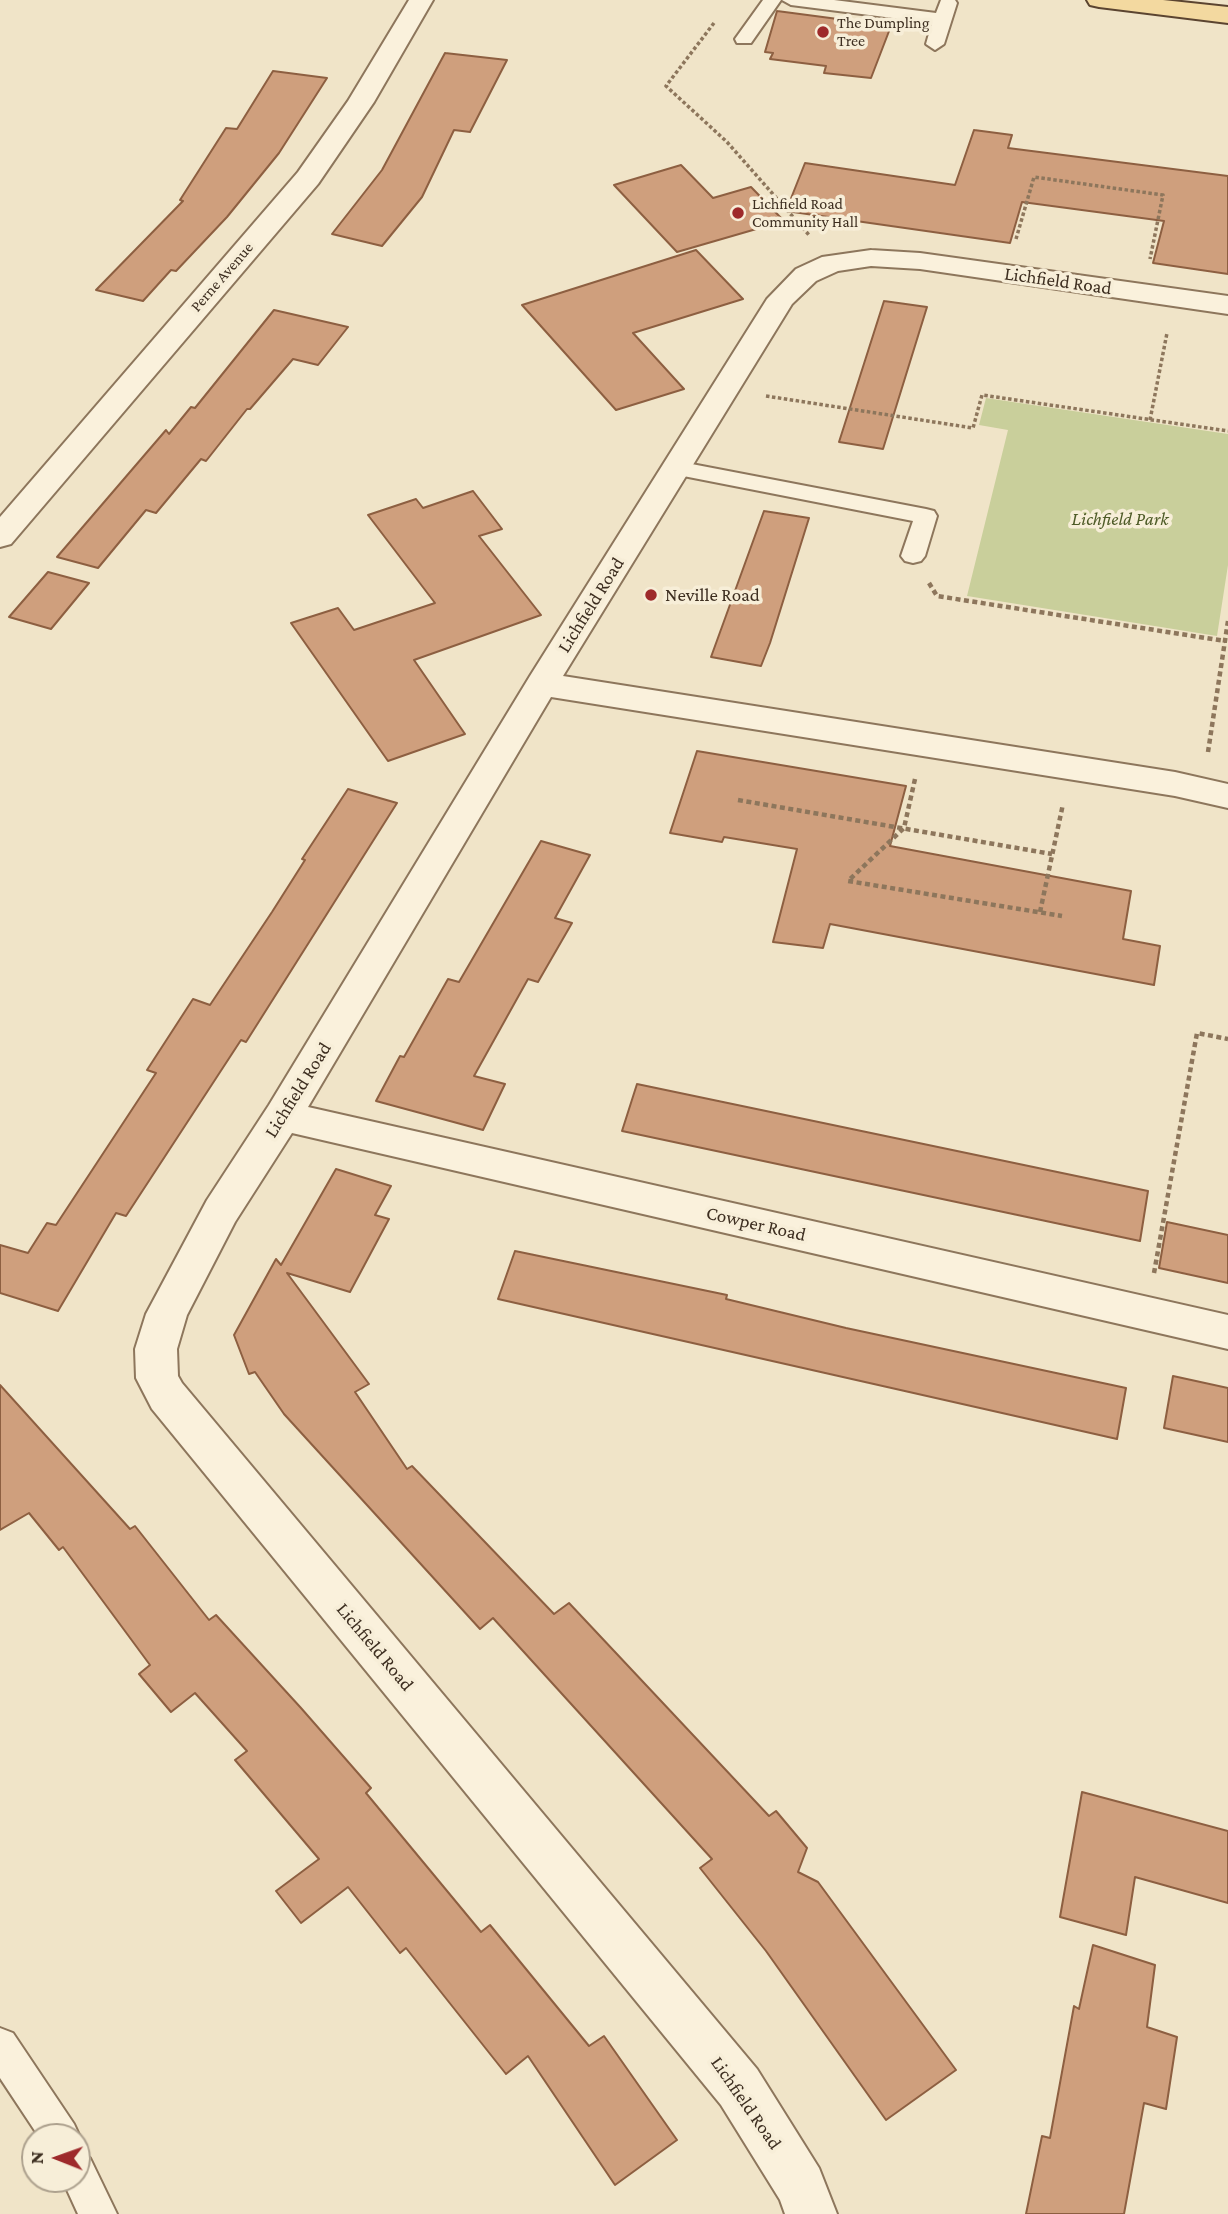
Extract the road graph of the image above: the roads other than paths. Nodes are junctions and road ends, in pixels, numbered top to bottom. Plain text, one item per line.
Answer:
1 (421, 0) edge
2 (772, 0) edge
3 (791, 0) edge
4 (948, 0) edge
5 (1099, 0) edge
6 (1228, 15) edge
7 (943, 19) junction
8 (744, 39) dead end
9 (935, 44) dead end
10 (1228, 305) edge
11 (676, 468) junction
12 (0, 537) edge
13 (913, 556) road end
14 (542, 684) junction
15 (1215, 793) edge
16 (283, 1116) junction
17 (1228, 1332) edge
18 (0, 2046) edge
19 (52, 2123) edge
20 (88, 2193) edge
21 (98, 2214) edge
22 (811, 2214) edge

1 - 12 street, Perne Avenue
2 - 8 lane
3 - 7 lane
4 - 7 lane
5 - 6 main road
7 - 9 lane
10 - 11 street, Lichfield Road
11 - 13 lane
11 - 14 street, Lichfield Road
14 - 15 street
14 - 16 street, Lichfield Road
16 - 17 street, Cowper Road
16 - 22 street, Lichfield Road
18 - 19 lane
20 - 21 lane

